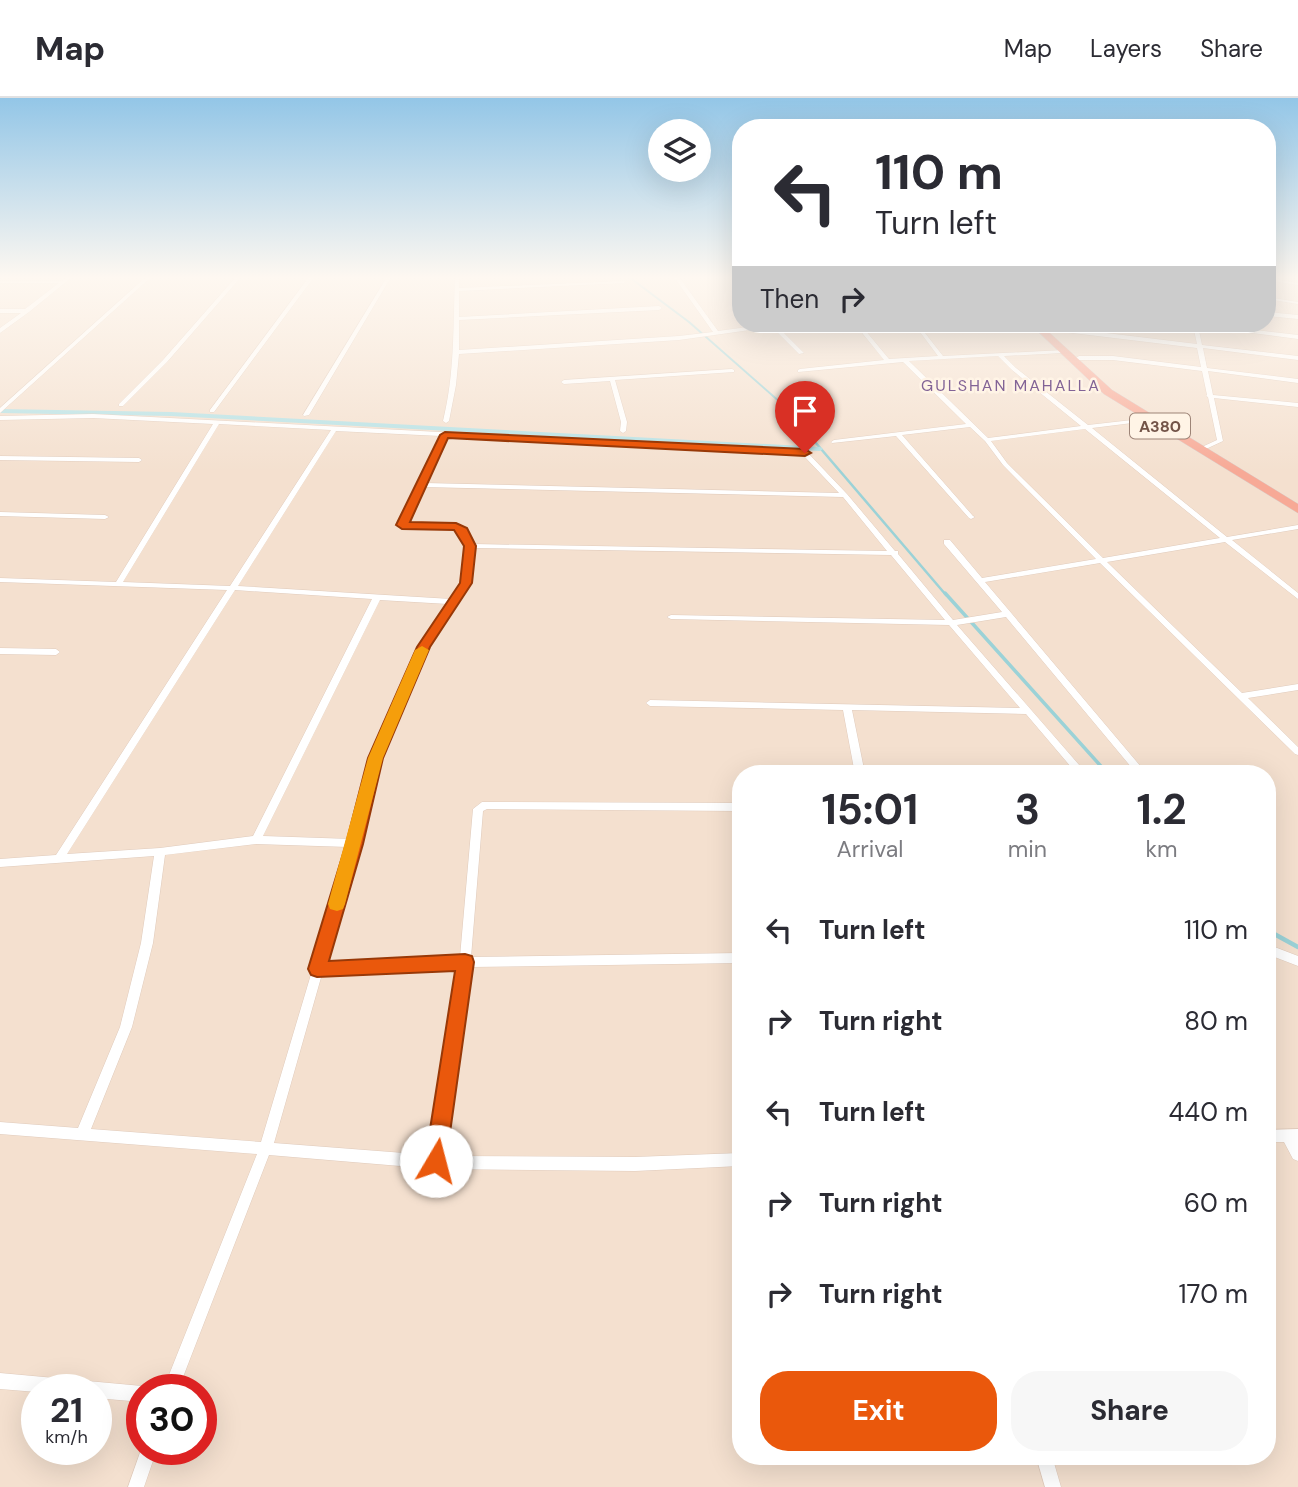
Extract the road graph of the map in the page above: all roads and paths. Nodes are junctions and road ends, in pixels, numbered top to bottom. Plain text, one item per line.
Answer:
1 (77, 342) edge
2 (182, 342) edge
3 (264, 342) edge
4 (350, 342) edge
5 (457, 342) edge
6 (600, 342) edge
7 (790, 342) edge
8 (872, 342) edge
9 (930, 342) edge
10 (1053, 342) edge
11 (1062, 342) edge
12 (1166, 342) edge
13 (1197, 342) edge
14 (1198, 346) junction
15 (1062, 351) junction
16 (457, 352) junction
17 (801, 353) dead end
18 (1000, 355) junction
19 (942, 358) junction
20 (1079, 358) junction
21 (1298, 358) edge
22 (888, 361) junction
23 (905, 361) junction
24 (1203, 369) junction
25 (732, 371) dead end
26 (800, 372) dead end
27 (612, 379) junction
28 (1298, 381) edge
29 (564, 383) dead end
30 (1209, 396) junction
31 (0, 404) edge
32 (8, 404) junction
33 (121, 405) dead end
34 (1296, 405) edge
35 (0, 411) edge
36 (212, 411) dead end
37 (306, 415) dead end
38 (0, 418) edge
39 (1298, 418) edge
40 (1148, 419) junction
41 (446, 421) dead end
42 (217, 423) junction
43 (970, 425) junction
44 (335, 428) junction
45 (1091, 428) junction
46 (623, 431) dead end
47 (898, 434) junction
48 (445, 435) junction
49 (987, 440) junction
50 (834, 442) dead end
51 (1206, 447) junction
52 (0, 458) edge
53 (139, 460) dead end
54 (422, 485) junction
55 (845, 495) junction
56 (1298, 503) edge
57 (1298, 509) edge
58 (0, 514) edge
59 (105, 517) dead end
60 (971, 517) dead end
61 (1298, 527) edge
62 (1229, 540) junction
63 (947, 542) dead end
64 (470, 546) junction
65 (895, 554) junction
66 (1102, 561) junction
67 (0, 580) edge
68 (980, 581) junction
69 (119, 583) junction
70 (232, 588) junction
71 (377, 597) junction
72 (1298, 597) edge
73 (454, 603) junction
74 (1008, 614) junction
75 (671, 617) dead end
76 (955, 622) junction
77 (0, 651) edge
78 (56, 652) dead end
79 (1298, 687) edge
80 (1240, 696) junction
81 (650, 704) dead end
82 (847, 708) junction
83 (1027, 711) junction
84 (1298, 752) edge
85 (858, 765) edge
86 (1075, 765) edge
87 (1135, 765) edge
88 (732, 807) edge
89 (256, 840) junction
90 (355, 844) junction
91 (160, 852) junction
92 (60, 859) junction
93 (0, 863) edge
94 (1276, 952) edge
95 (732, 958) edge
96 (1298, 961) edge
97 (465, 962) junction
98 (317, 969) junction
99 (0, 1128) edge
100 (82, 1134) junction
101 (1292, 1135) edge
102 (265, 1150) junction
103 (1298, 1154) edge
104 (732, 1160) edge
105 (436, 1161) junction
106 (176, 1374) edge
107 (0, 1381) edge
108 (21, 1383) edge
109 (144, 1465) edge
110 (1047, 1465) edge
111 (136, 1487) edge
112 (1053, 1487) edge

1 - 32 street
2 - 33 street
3 - 36 street
4 - 37 street
5 - 16 street
6 - 16 street
7 - 17 street
8 - 22 street
9 - 19 street
10 - 15 highway, A380
11 - 20 highway, A380
12 - 14 street
13 - 14 street
14 - 21 street
14 - 24 street
15 - 18 street
15 - 40 highway, A380
16 - 41 street
18 - 19 street
18 - 45 street
19 - 23 street
20 - 24 street
20 - 51 highway, A380
22 - 23 street
22 - 26 street
23 - 43 street
24 - 28 street
24 - 30 street
25 - 27 street
27 - 29 street
27 - 46 street
30 - 34 street
30 - 51 street
31 - 32 street
32 - 35 street
34 - 39 street
38 - 42 street
40 - 45 street
40 - 57 highway, A380
42 - 44 street
42 - 69 street
43 - 47 street
43 - 49 street
44 - 48 street
44 - 70 street
45 - 49 street
45 - 62 street
47 - 50 street
47 - 60 street
48 - 54 street
48 - 55 street
49 - 66 street
51 - 56 highway, A380
52 - 53 street
54 - 55 street
54 - 64 street
55 - 65 street
58 - 59 street
61 - 62 street
62 - 66 street
62 - 72 street
63 - 68 street
64 - 65 street
64 - 73 street
65 - 76 street
66 - 68 street
66 - 80 street
67 - 69 street
68 - 74 street
69 - 70 street
70 - 71 street
70 - 92 street
71 - 73 street
71 - 89 street
73 - 90 street
74 - 76 street
74 - 87 street
75 - 76 street
76 - 83 street
77 - 78 street
79 - 80 street
80 - 84 street
81 - 82 street
82 - 83 street
82 - 85 street
83 - 86 street
88 - 97 street
89 - 90 street
89 - 91 street
90 - 98 street
91 - 92 street
91 - 100 street
92 - 93 street
94 - 96 street
95 - 97 street
97 - 98 street
97 - 105 street
98 - 102 street
99 - 100 street
100 - 102 street
101 - 103 street
102 - 105 street
102 - 106 street
104 - 105 street
107 - 108 street
109 - 111 street
110 - 112 street

